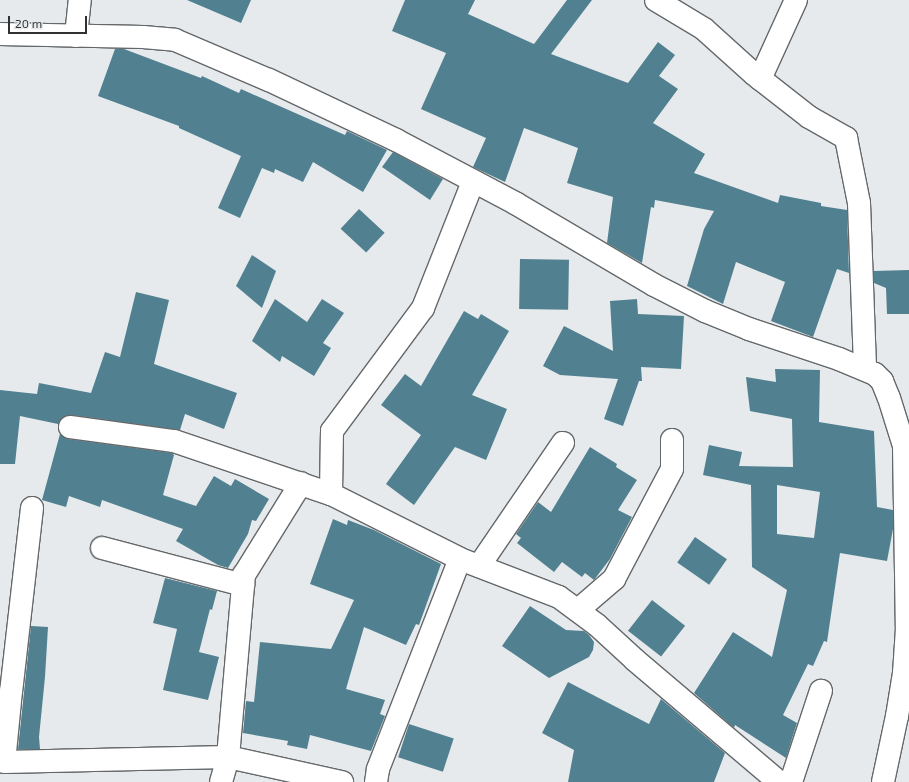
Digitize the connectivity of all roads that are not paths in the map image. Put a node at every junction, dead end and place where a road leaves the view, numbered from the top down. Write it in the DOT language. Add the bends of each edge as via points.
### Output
graph roads {
  1 [pos="80,0"];
  2 [pos="656,0"];
  3 [pos="796,0"];
  4 [pos="0,34"];
  5 [pos="76,36"];
  6 [pos="760,79"];
  7 [pos="473,182"];
  8 [pos="865,368"];
  9 [pos="70,427"];
  10 [pos="672,440"];
  11 [pos="563,443"];
  12 [pos="906,446"];
  13 [pos="301,483"];
  14 [pos="331,494"];
  15 [pos="32,508"];
  16 [pos="102,548"];
  17 [pos="469,563"];
  18 [pos="243,585"];
  19 [pos="578,610"];
  20 [pos="821,692"];
  21 [pos="228,757"];
  22 [pos="768,779"];
  23 [pos="222,782"];
  24 [pos="342,782"];
  25 [pos="376,782"];
  26 [pos="791,782"];
  27 [pos="883,782"];
  1 -- 5 [label="street"];
  2 -- 6 [label="street" via="704,29"];
  3 -- 6 [label="street"];
  4 -- 5 [label="street"];
  5 -- 7 [label="street" via="175,40 346,115"];
  6 -- 8 [label="street" via="808,117 846,138 859,203"];
  7 -- 8 [label="street" via="654,285 705,311 749,329"];
  7 -- 14 [label="street" via="423,308 332,431"];
  8 -- 12 [label="street" via="875,374 886,388"];
  9 -- 13 [label="street" via="174,441"];
  10 -- 19 [label="street" via="672,469 614,579"];
  11 -- 17 [label="street"];
  12 -- 27 [label="street" via="907,628 904,673"];
  13 -- 14 [label="street"];
  13 -- 18 [label="street" via="244,575"];
  14 -- 17 [label="street"];
  15 -- 21 [label="street" via="4,762"];
  16 -- 18 [label="street"];
  17 -- 19 [label="street" via="560,597"];
  17 -- 25 [label="street" via="378,769"];
  18 -- 21 [label="street"];
  19 -- 22 [label="street" via="598,625"];
  20 -- 26 [label="street"];
  21 -- 23 [label="street"];
  21 -- 24 [label="street"];
}
